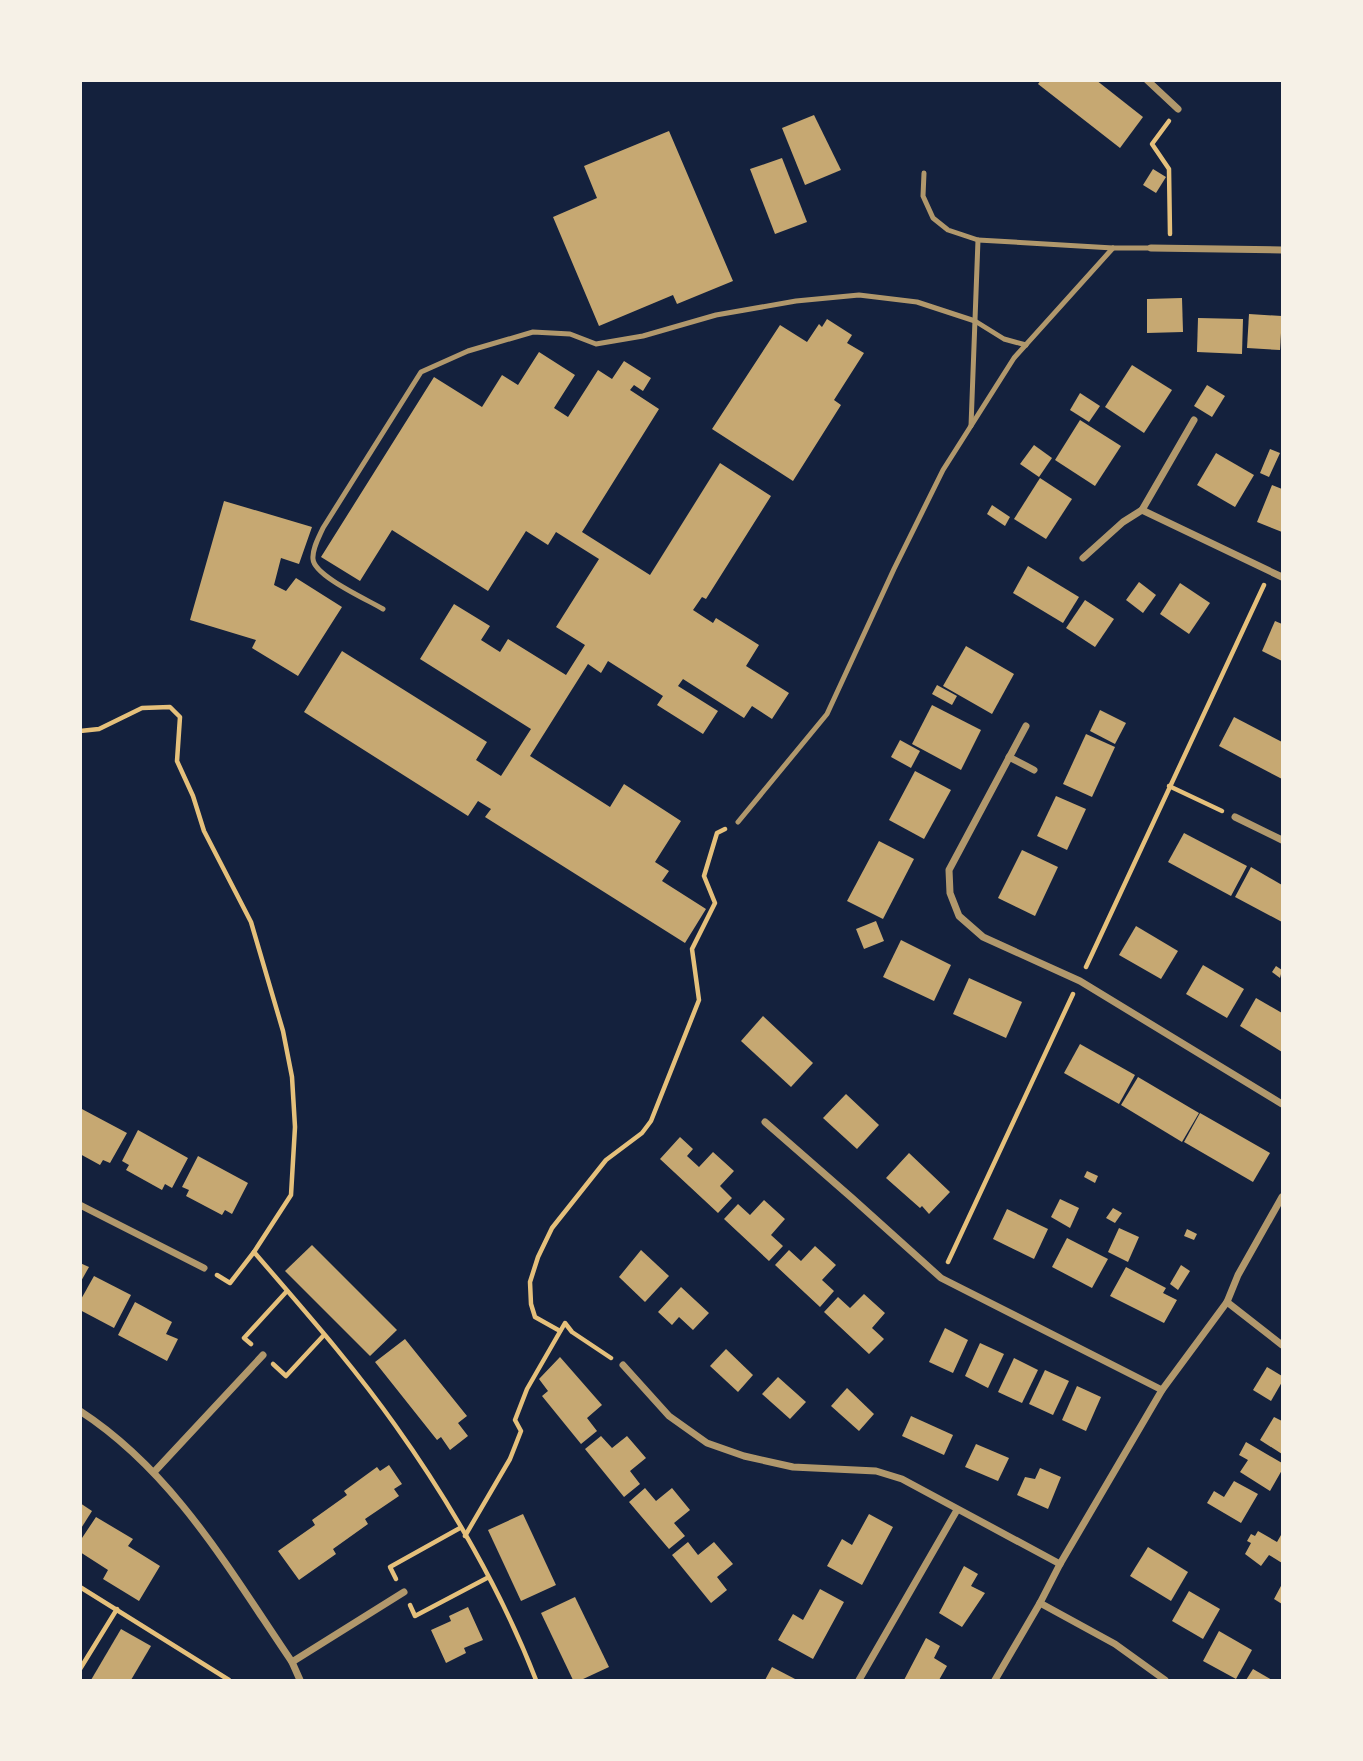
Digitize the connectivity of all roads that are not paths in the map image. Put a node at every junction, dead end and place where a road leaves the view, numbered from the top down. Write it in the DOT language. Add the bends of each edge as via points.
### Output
graph roads {
  1 [pos="1147,80"];
  2 [pos="1178,109"];
  3 [pos="925,173"];
  4 [pos="978,240"];
  5 [pos="1113,248"];
  6 [pos="1151,248"];
  7 [pos="1283,250"];
  8 [pos="975,321"];
  9 [pos="1026,345"];
  10 [pos="1194,420"];
  11 [pos="971,426"];
  12 [pos="1142,510"];
  13 [pos="1083,558"];
  14 [pos="1283,577"];
  15 [pos="383,609"];
  16 [pos="1026,726"];
  17 [pos="1009,757"];
  18 [pos="1034,770"];
  19 [pos="1236,817"];
  20 [pos="738,822"];
  21 [pos="1283,840"];
  22 [pos="1283,1104"];
  23 [pos="765,1122"];
  24 [pos="1283,1197"];
  25 [pos="80,1205"];
  26 [pos="204,1268"];
  27 [pos="1227,1302"];
  28 [pos="1283,1345"];
  29 [pos="263,1355"];
  30 [pos="623,1366"];
  31 [pos="1162,1390"];
  32 [pos="80,1411"];
  33 [pos="155,1471"];
  34 [pos="957,1510"];
  35 [pos="1060,1564"];
  36 [pos="404,1592"];
  37 [pos="1040,1603"];
  38 [pos="292,1662"];
  39 [pos="300,1681"];
  40 [pos="859,1681"];
  41 [pos="995,1681"];
  42 [pos="1165,1681"];
  1 -- 2 [label="street"];
  3 -- 4 [label="lane" via="923,195 933,218 948,230"];
  4 -- 5 [label="lane"];
  4 -- 8 [label="lane"];
  5 -- 6 [label="lane"];
  5 -- 9 [label="lane"];
  6 -- 7 [label="street"];
  8 -- 9 [label="lane" via="1004,339"];
  8 -- 11 [label="lane"];
  8 -- 15 [label="lane" via="916,302 859,295 716,315 643,337 596,344 570,334 533,331 445,360 421,372 313,550 321,573"];
  9 -- 11 [label="lane"];
  10 -- 12 [label="street"];
  11 -- 20 [label="lane" via="943,470 827,714"];
  12 -- 13 [label="street"];
  12 -- 14 [label="street"];
  16 -- 17 [label="street"];
  17 -- 18 [label="street"];
  17 -- 22 [label="street" via="950,870 950,893 960,916 983,937 1080,981"];
  19 -- 21 [label="street"];
  23 -- 31 [label="street" via="941,1278"];
  24 -- 27 [label="street"];
  25 -- 26 [label="street"];
  27 -- 28 [label="street"];
  27 -- 31 [label="street"];
  29 -- 33 [label="street"];
  30 -- 34 [label="street" via="669,1416 707,1443 793,1467 876,1471 902,1479"];
  31 -- 35 [label="street"];
  32 -- 33 [label="street"];
  33 -- 38 [label="street" via="200,1527"];
  34 -- 35 [label="street"];
  34 -- 40 [label="street"];
  35 -- 37 [label="street"];
  36 -- 38 [label="street"];
  37 -- 41 [label="street"];
  37 -- 42 [label="street" via="1115,1644"];
  38 -- 39 [label="street"];
}
